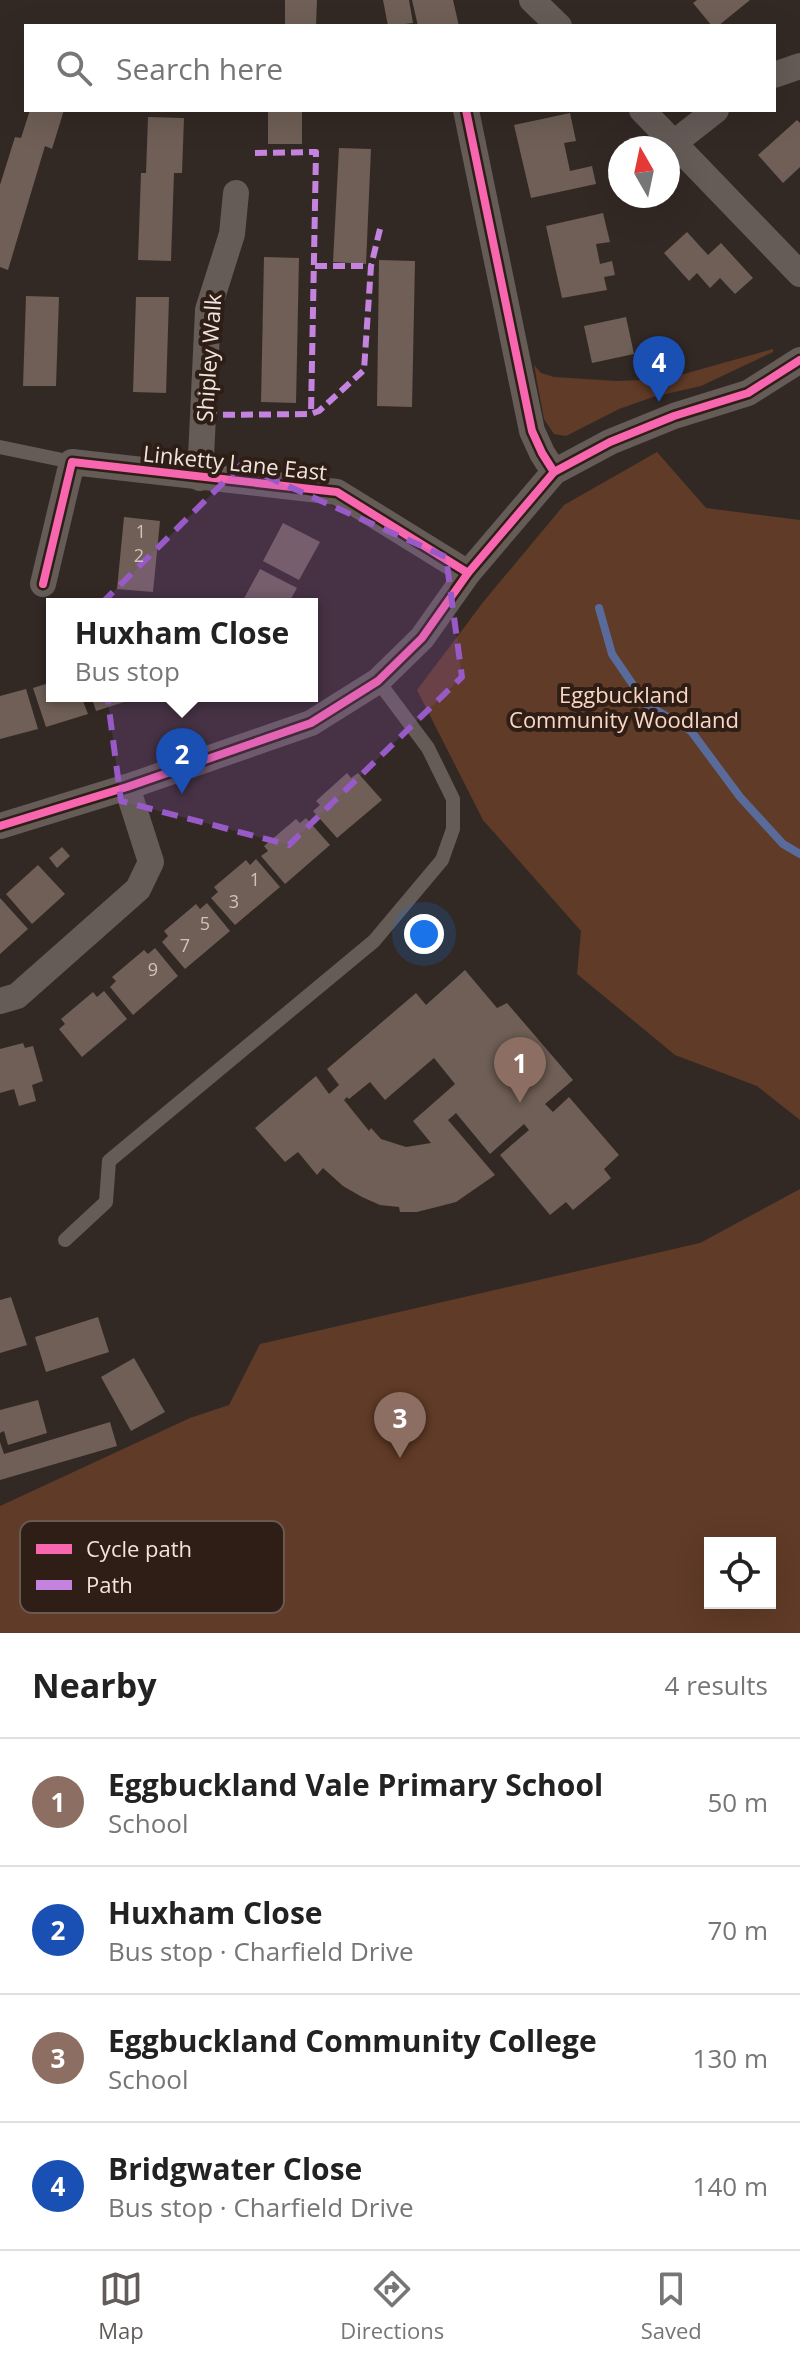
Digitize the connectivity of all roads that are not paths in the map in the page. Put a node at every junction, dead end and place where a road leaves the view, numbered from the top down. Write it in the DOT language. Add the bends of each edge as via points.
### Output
graph roads {
  1 [pos="532,0"];
  2 [pos="557,24"];
  3 [pos="800,66"];
  4 [pos="776,74"];
  5 [pos="466,112"];
  6 [pos="644,112"];
  7 [pos="713,112"];
  8 [pos="667,136"];
  9 [pos="680,138"];
  10 [pos="680,149"];
  11 [pos="236,193"];
  12 [pos="800,274"];
  13 [pos="800,360"];
  14 [pos="0,447"];
  15 [pos="72,462"];
  16 [pos="554,472"];
  17 [pos="200,478"];
  18 [pos="468,573"];
  19 [pos="43,584"];
  20 [pos="378,681"];
  21 [pos="127,787"];
  22 [pos="0,826"];
  23 [pos="0,1001"];
  24 [pos="65,1240"];
  1 -- 2 [label="street"];
  3 -- 4 [label="street"];
  5 -- 16 [label="street" via="532,431"];
  6 -- 8 [label="street"];
  7 -- 9 [label="street"];
  10 -- 12 [label="street"];
  11 -- 17 [label="street, Shipley Walk" via="232,234 208,310"];
  13 -- 16 [label="street" via="748,393 610,442"];
  14 -- 15 [label="lane, Linketty Lane East"];
  15 -- 17 [label="street, Linketty Lane East"];
  15 -- 19 [label="street"];
  16 -- 18 [label="street"];
  17 -- 18 [label="street, Linketty Lane East" via="337,492"];
  18 -- 20 [label="street" via="422,638"];
  20 -- 21 [label="street" via="311,723"];
  20 -- 24 [label="lane" via="428,748 453,799 453,829 442,860 374,941 109,1161 106,1202"];
  21 -- 22 [label="street"];
  21 -- 23 [label="street" via="151,862 138,889 17,996"];
}
